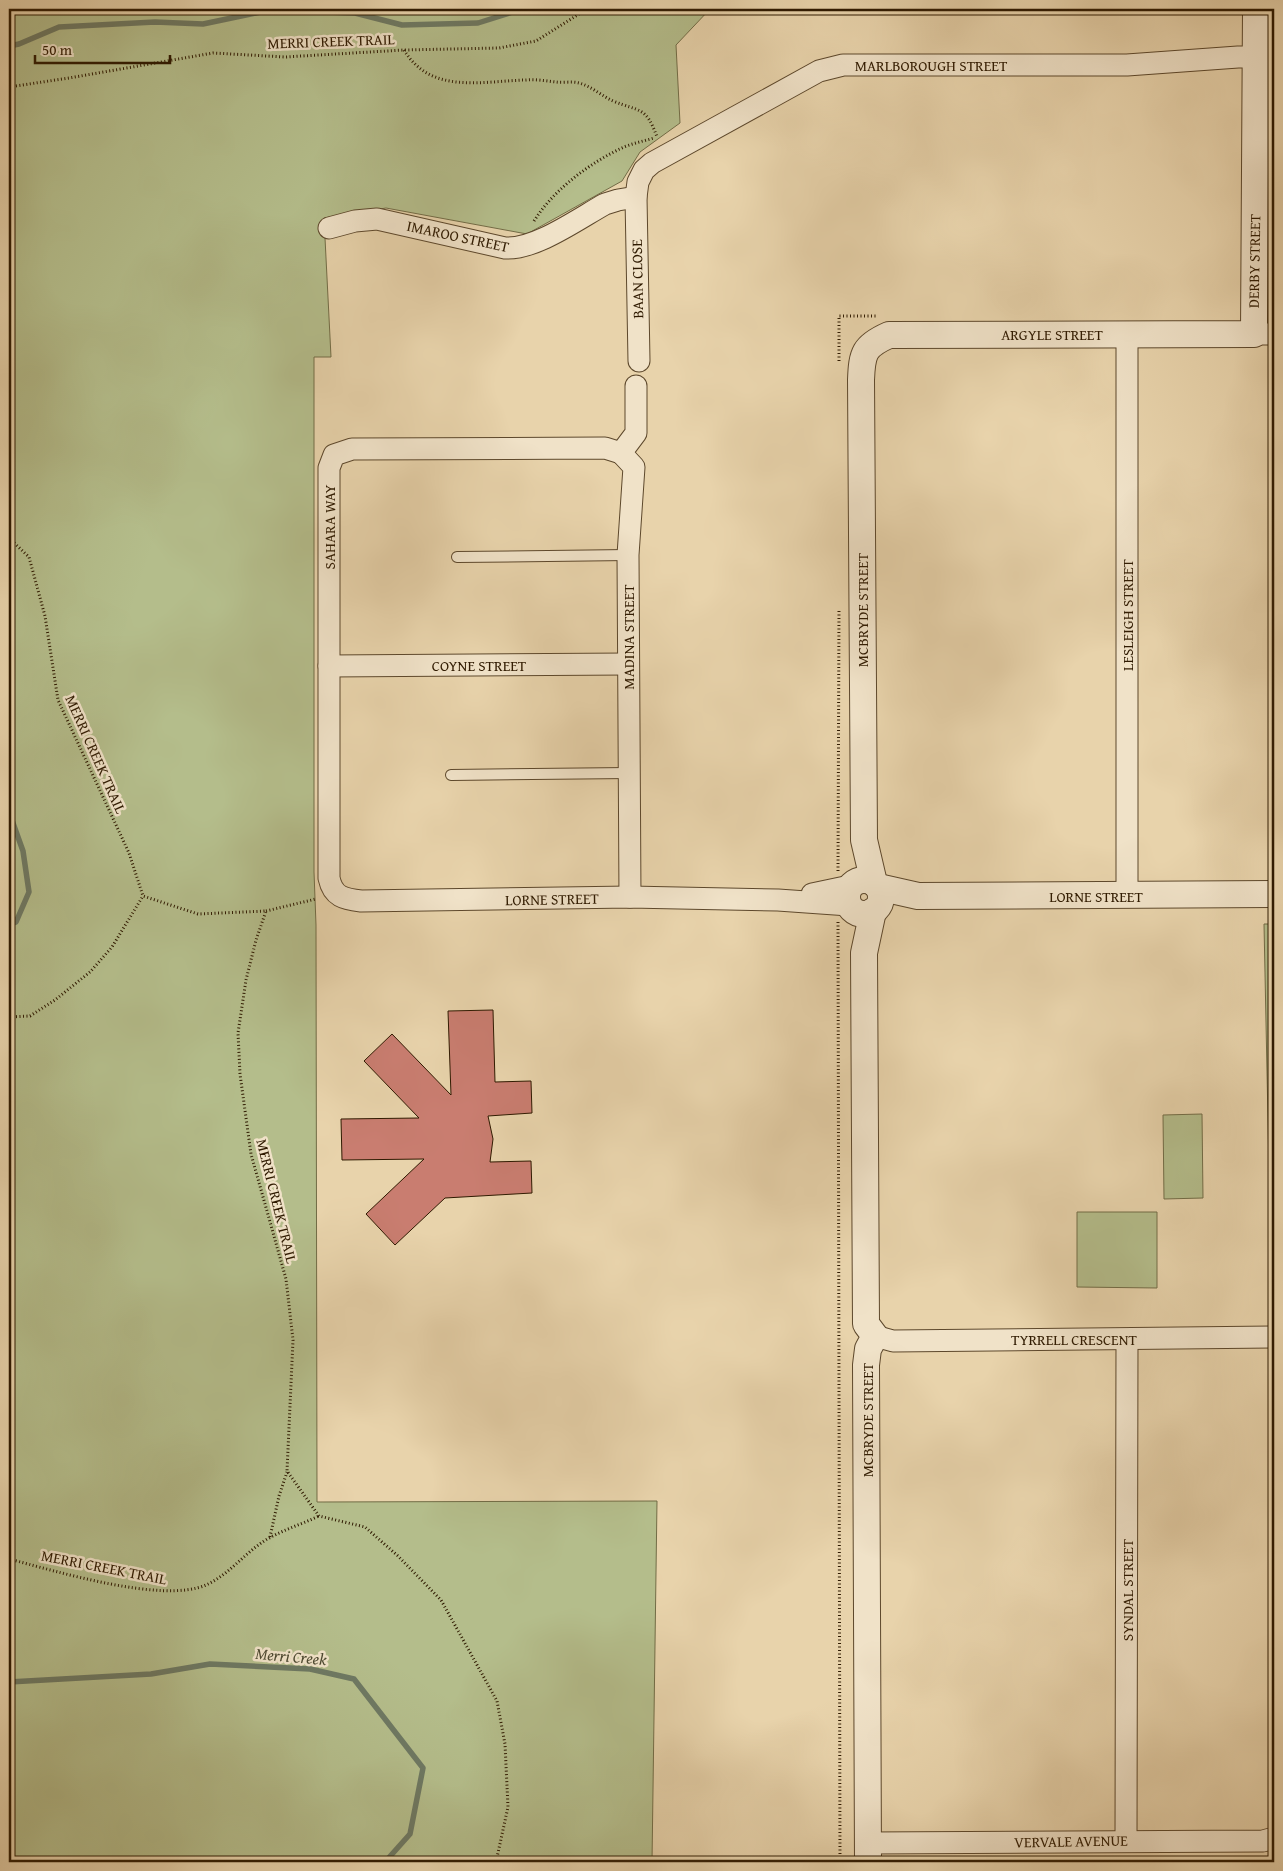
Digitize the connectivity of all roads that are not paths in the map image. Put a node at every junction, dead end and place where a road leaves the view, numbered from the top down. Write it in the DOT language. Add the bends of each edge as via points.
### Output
graph roads {
  1 [pos="1256,9"];
  2 [pos="1265,57"];
  3 [pos="636,197"];
  4 [pos="329,228"];
  5 [pos="1127,334"];
  6 [pos="1264,334"];
  7 [pos="639,361"];
  8 [pos="861,380"];
  9 [pos="636,386"];
  10 [pos="621,453"];
  11 [pos="628,555"];
  12 [pos="457,556"];
  13 [pos="628,664"];
  14 [pos="329,666"];
  15 [pos="628,773"];
  16 [pos="451,775"];
  17 [pos="331,888"];
  18 [pos="1274,894"];
  19 [pos="864,896"];
  20 [pos="1127,896"];
  21 [pos="630,897"];
  22 [pos="875,1336"];
  23 [pos="1274,1337"];
  24 [pos="1127,1340"];
  25 [pos="1274,1838"];
  26 [pos="1126,1840"];
  27 [pos="868,1853"];
  1 -- 2 [label="street, DERBY STREET"];
  2 -- 3 [label="street, MARLBOROUGH STREET" via="1127,66 830,67 652,163 638,182"];
  2 -- 6 [label="street, DERBY STREET"];
  3 -- 4 [label="street, IMAROO STREET" via="605,204 530,245 513,249 377,219"];
  3 -- 7 [label="street, BAAN CLOSE"];
  5 -- 6 [label="street, ARGYLE STREET"];
  5 -- 8 [label="street, ARGYLE STREET" via="889,335 867,349"];
  5 -- 20 [label="street, LESLEIGH STREET"];
  8 -- 19 [label="street, MCBRYDE STREET"];
  9 -- 10 [label="street" via="636,433"];
  10 -- 11 [label="street, MADINA STREET" via="634,467"];
  10 -- 14 [label="street, SAHARA WAY" via="605,448 352,449 334,455 329,468"];
  11 -- 12 [label="lane"];
  11 -- 13 [label="street, MADINA STREET"];
  13 -- 14 [label="street, COYNE STREET"];
  13 -- 15 [label="street, MADINA STREET"];
  14 -- 17 [label="street, SAHARA WAY"];
  15 -- 16 [label="lane"];
  15 -- 21 [label="street, MADINA STREET"];
  17 -- 21 [label="street, LORNE STREET" via="347,900 361,901"];
  18 -- 20 [label="street, LORNE STREET"];
  19 -- 20 [label="street, LORNE STREET"];
  19 -- 21 [label="street, LORNE STREET" via="778,900"];
  19 -- 22 [label="street, MCBRYDE STREET" via="866,1324"];
  22 -- 24 [label="street, TYRRELL CRESCENT" via="893,1341"];
  22 -- 27 [label="street, MCBRYDE STREET" via="868,1349 866,1365"];
  23 -- 24 [label="street, TYRRELL CRESCENT"];
  24 -- 26 [label="street, SYNDAL STREET"];
  25 -- 26 [label="street, VERVALE AVENUE"];
  26 -- 27 [label="street, VERVALE AVENUE"];
}
